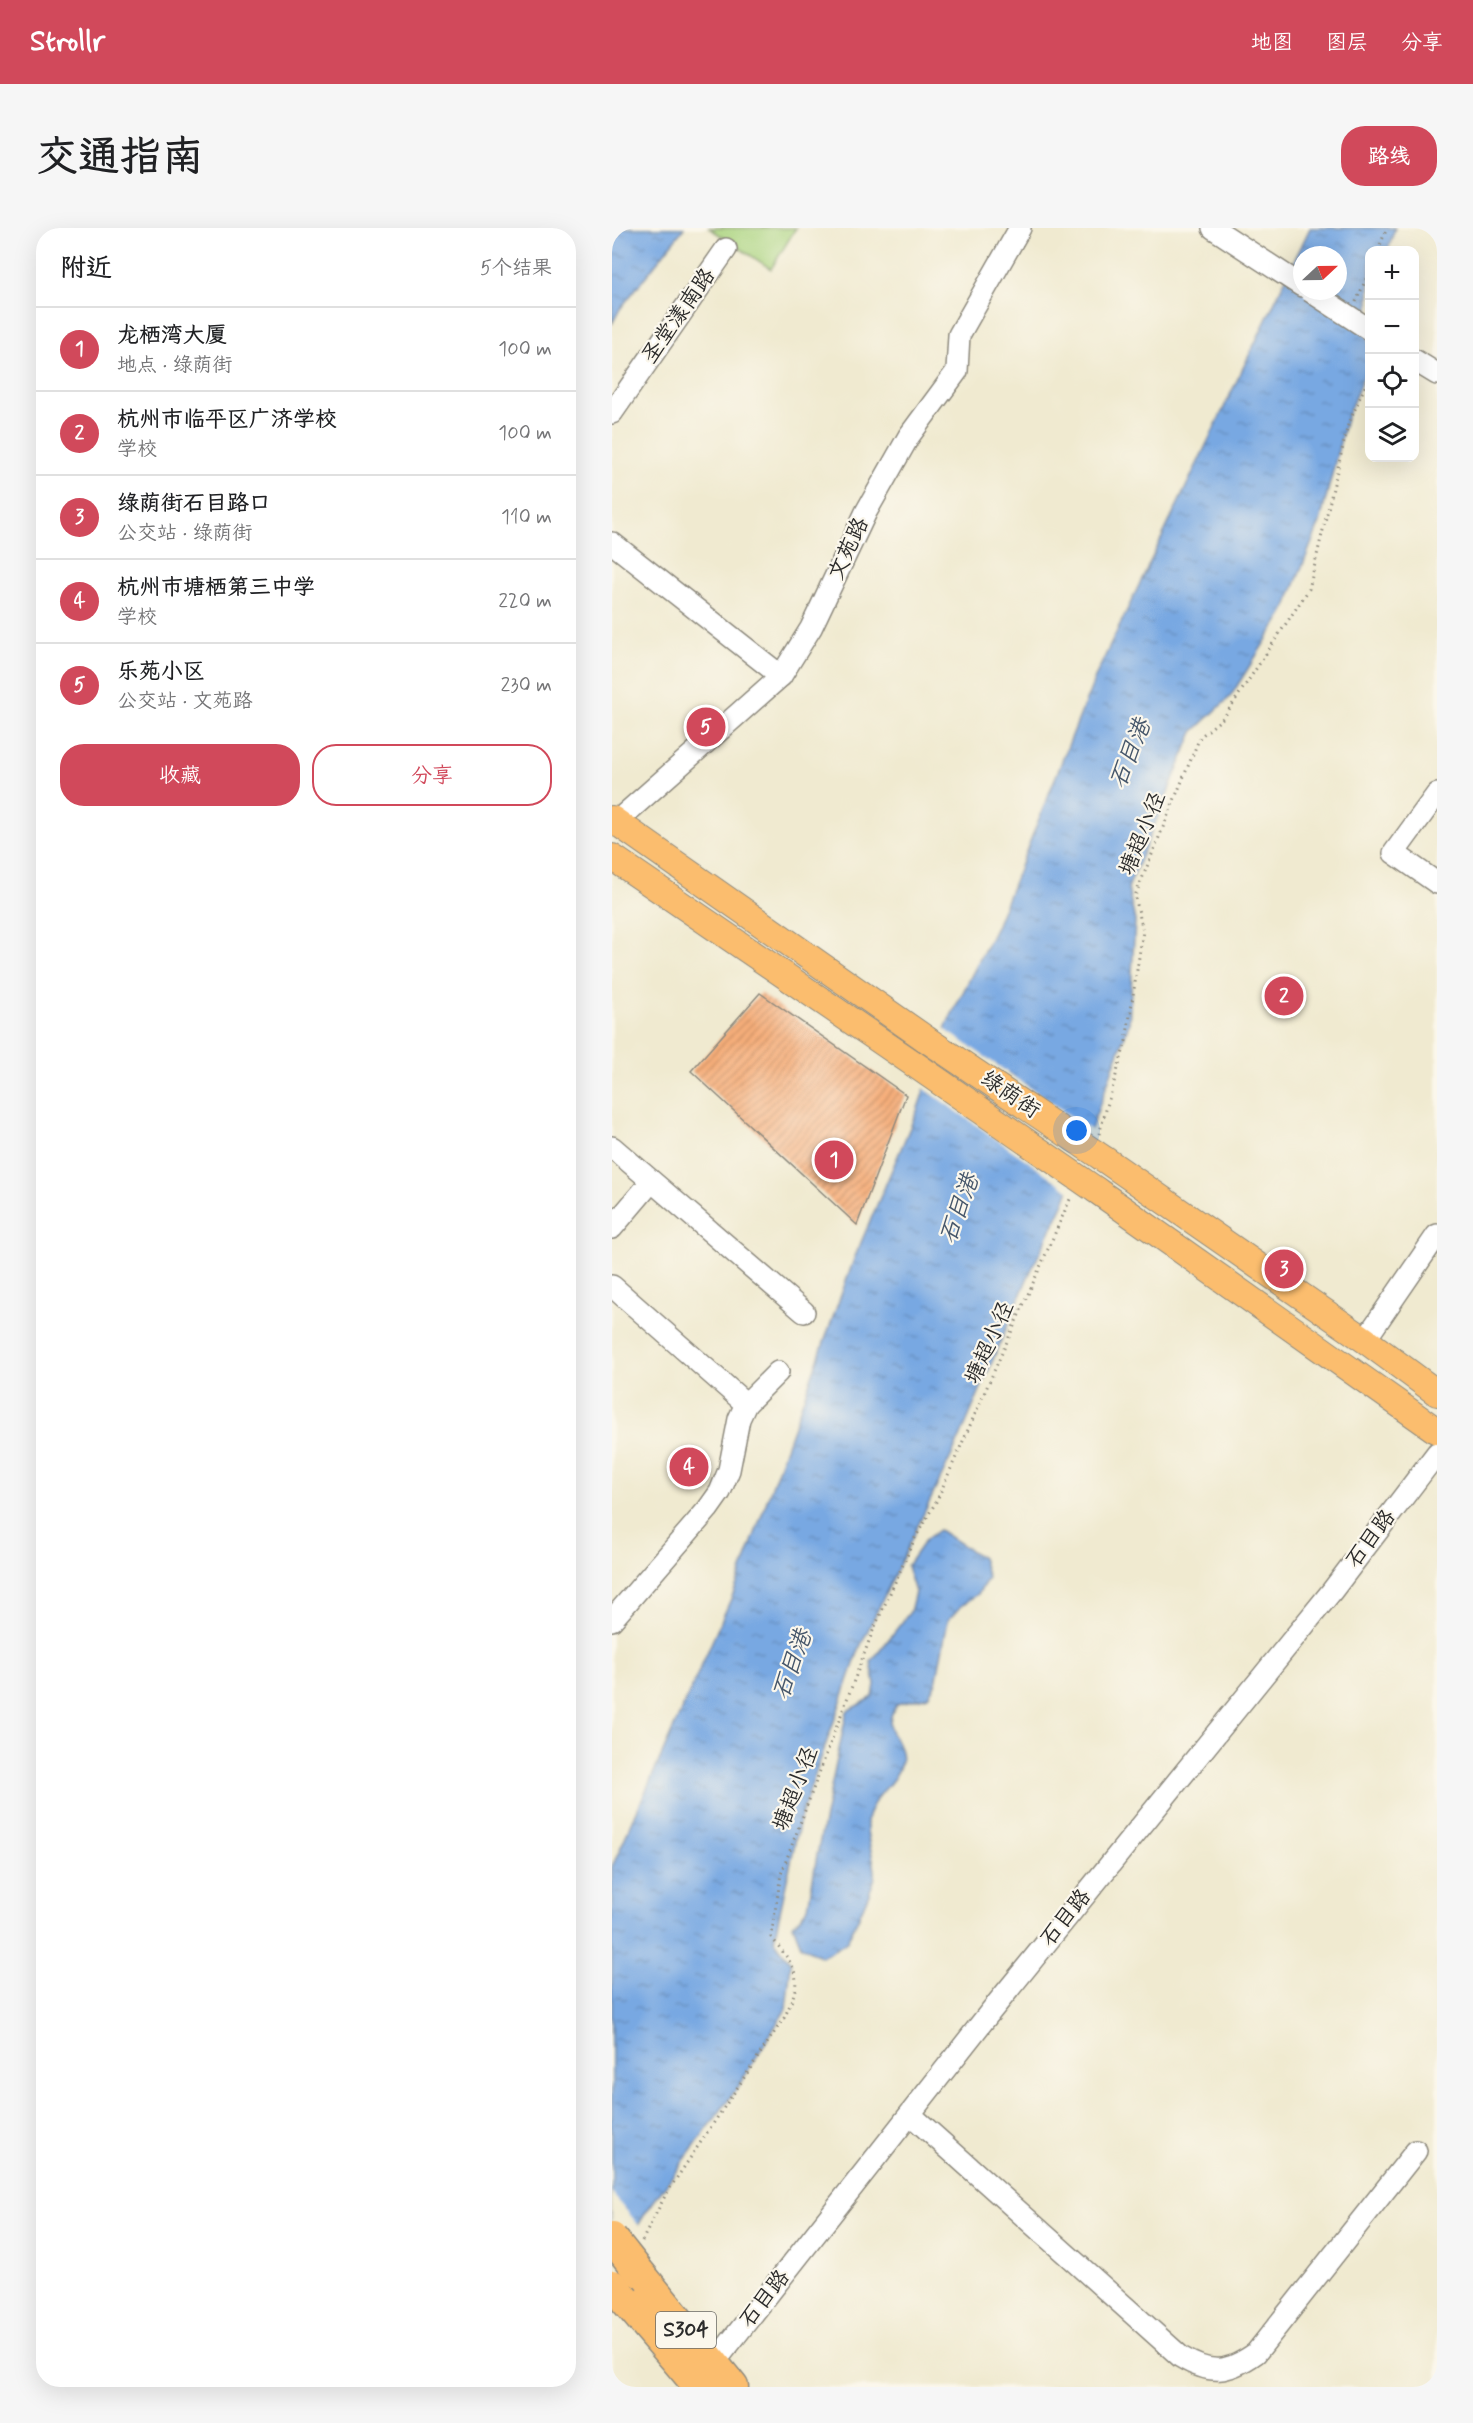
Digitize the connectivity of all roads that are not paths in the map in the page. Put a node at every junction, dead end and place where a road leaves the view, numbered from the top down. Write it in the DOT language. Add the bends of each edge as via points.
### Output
graph roads {
  1 [pos="1020,228"];
  2 [pos="1213,228"];
  3 [pos="726,249"];
  4 [pos="1293,280"];
  5 [pos="1324,300"];
  6 [pos="1365,327"];
  7 [pos="1419,363"];
  8 [pos="1437,375"];
  9 [pos="612,413"];
  10 [pos="612,543"];
  11 [pos="781,676"];
  12 [pos="1437,795"];
  13 [pos="613,822"];
  14 [pos="612,857"];
  15 [pos="1437,883"];
  16 [pos="612,1147"];
  17 [pos="651,1182"];
  18 [pos="612,1228"];
  19 [pos="1437,1234"];
  20 [pos="612,1286"];
  21 [pos="804,1312"];
  22 [pos="1365,1340"];
  23 [pos="778,1372"];
  24 [pos="1437,1393"];
  25 [pos="746,1404"];
  26 [pos="1437,1431"];
  27 [pos="1437,1453"];
  28 [pos="612,1620"];
  29 [pos="911,2115"];
  30 [pos="1416,2151"];
  31 [pos="612,2238"];
  32 [pos="618,2292"];
  33 [pos="703,2378"];
  34 [pos="734,2387"];
  1 -- 11 [label="street, 文苑路" via="959,335 957,371 898,455 811,628"];
  2 -- 4 [label="street"];
  3 -- 9 [label="street, 圣堂漾南路"];
  5 -- 6 [label="street, bridge"];
  7 -- 8 [label="street"];
  10 -- 11 [label="street"];
  11 -- 13 [label="street, 文苑路"];
  12 -- 15 [label="street" via="1394,853"];
  13 -- 22 [label="main road, 绿荫街, bridge" via="926,1039 1100,1149"];
  14 -- 26 [label="main road, 绿荫街, bridge" via="914,1064 1085,1190"];
  16 -- 17 [label="street"];
  17 -- 18 [label="street"];
  17 -- 21 [label="street"];
  19 -- 22 [label="street"];
  20 -- 25 [label="street"];
  22 -- 24 [label="main road, 绿荫街"];
  23 -- 25 [label="street"];
  25 -- 28 [label="street" via="720,1492"];
  27 -- 29 [label="street, 石目路" via="1332,1591"];
  29 -- 30 [label="street" via="1181,2357 1198,2368 1225,2370 1256,2352"];
  29 -- 33 [label="street, 石目路"];
  31 -- 33 [label="highway, S304, bridge" via="640,2258"];
  32 -- 33 [label="highway, S304"];
  33 -- 34 [label="highway, S304"];
}
